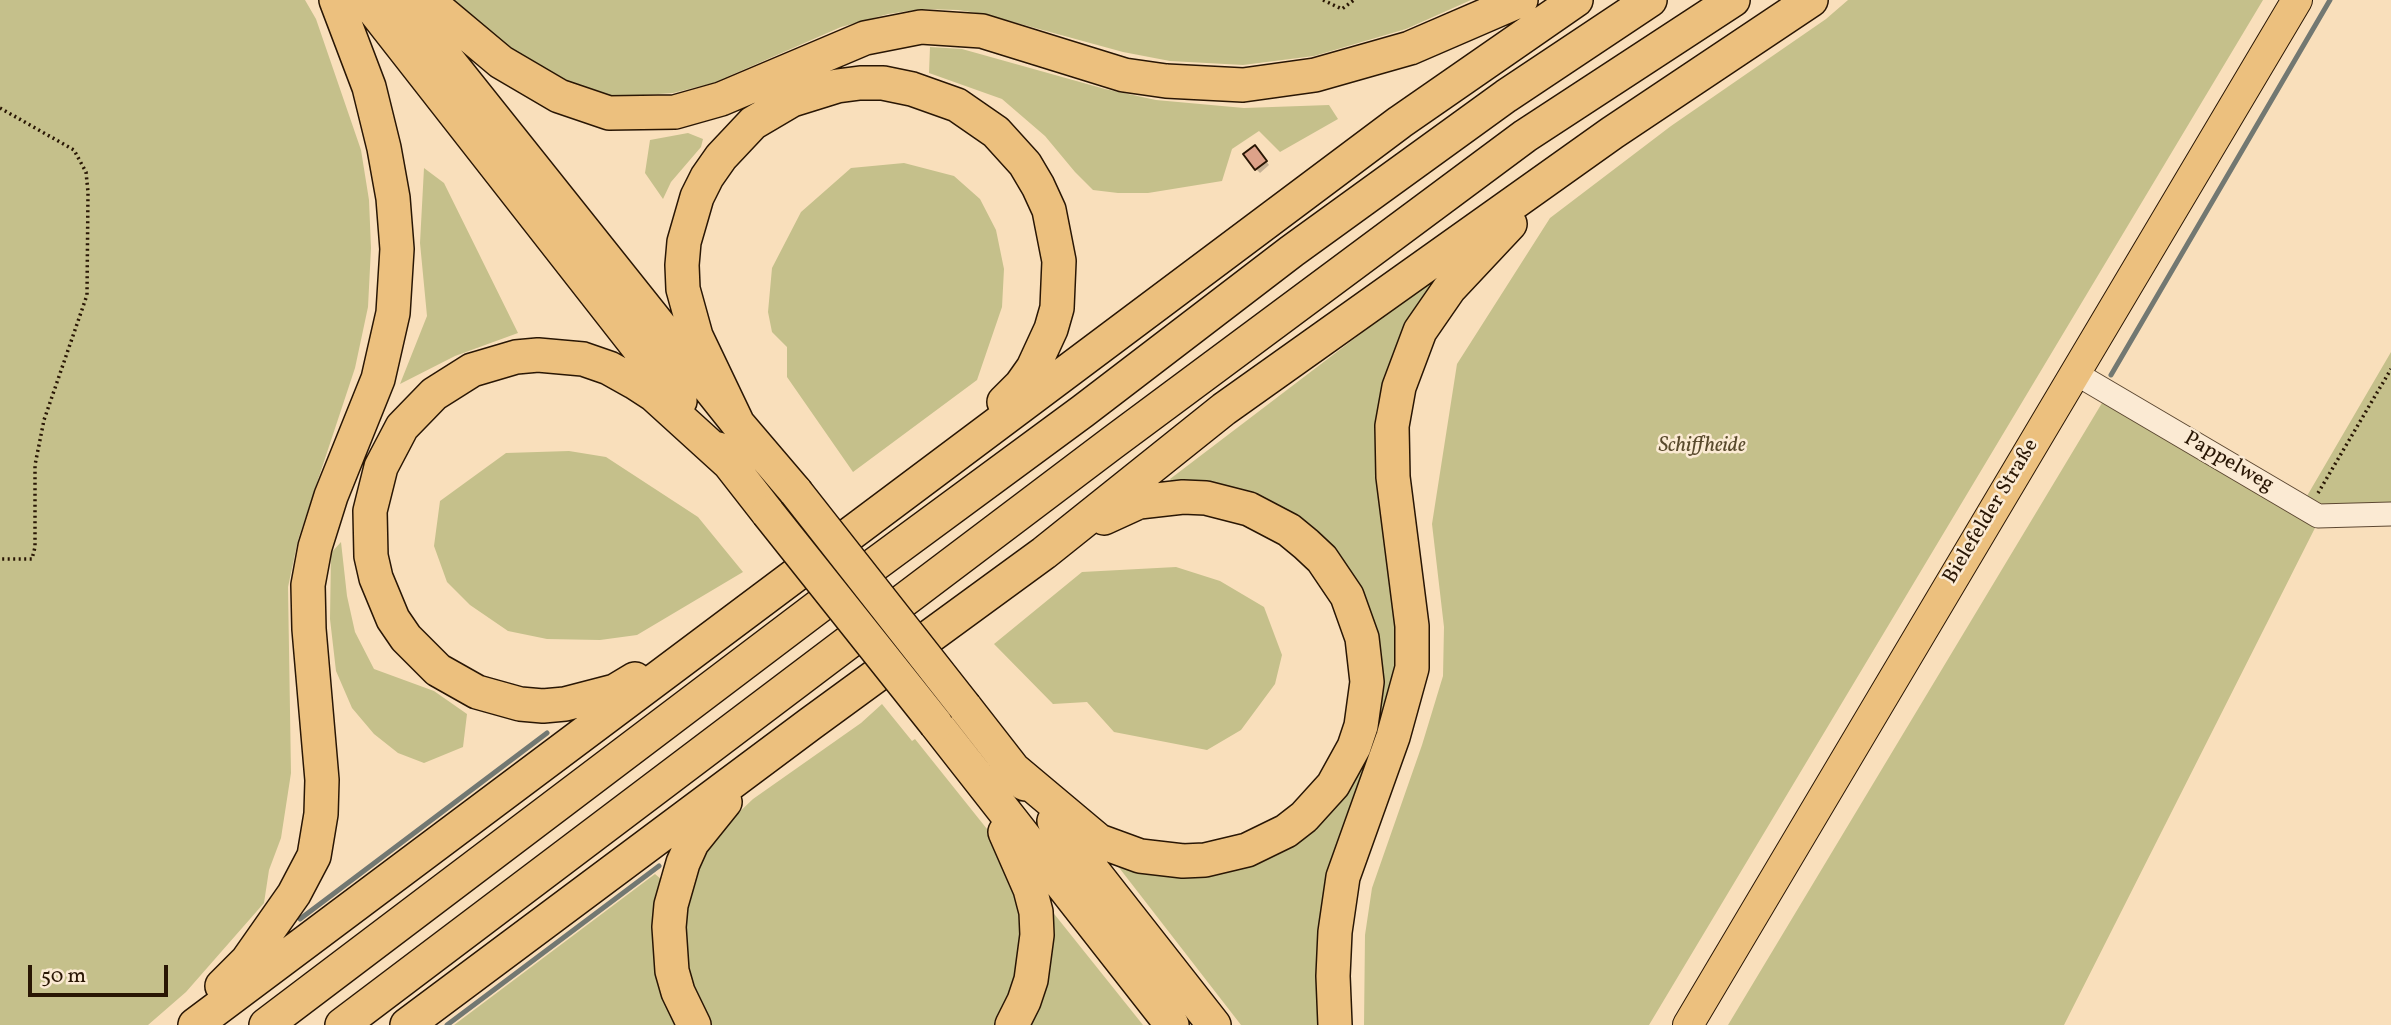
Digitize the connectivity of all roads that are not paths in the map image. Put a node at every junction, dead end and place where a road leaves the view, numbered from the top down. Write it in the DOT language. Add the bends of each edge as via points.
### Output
graph roads {
  1 [pos="336,0"];
  2 [pos="366,0"];
  3 [pos="400,0"];
  4 [pos="427,0"];
  5 [pos="1521,0"];
  6 [pos="1576,0"];
  7 [pos="1650,0"];
  8 [pos="1733,0"];
  9 [pos="1811,0"];
  10 [pos="2297,0"];
  11 [pos="1612,133"];
  12 [pos="2075,373"];
  13 [pos="738,424"];
  14 [pos="731,465"];
  15 [pos="936,468"];
  16 [pos="2391,514"];
  17 [pos="1044,554"];
  18 [pos="705,643"];
  19 [pos="810,724"];
  20 [pos="1012,768"];
  21 [pos="981,783"];
  22 [pos="181,1025"];
  23 [pos="195,1025"];
  24 [pos="266,1025"];
  25 [pos="342,1025"];
  26 [pos="407,1025"];
  27 [pos="694,1025"];
  28 [pos="1012,1025"];
  29 [pos="1172,1025"];
  30 [pos="1214,1025"];
  31 [pos="1335,1025"];
  32 [pos="1688,1025"];
  1 -- 22 [label="highway" via="369,87 384,148 394,198 397,249 393,313 378,379 331,496 308,585 321,814 314,856 294,894 247,961"];
  2 -- 14 [label="highway"];
  3 -- 13 [label="highway"];
  4 -- 5 [label="highway" via="501,62 559,96 609,113 675,112 721,99 865,38 921,27 982,31 1124,75 1244,85 1315,75 1410,48"];
  6 -- 15 [label="highway" via="1400,122"];
  7 -- 24 [label="highway" via="1506,96 1292,251"];
  8 -- 25 [label="highway" via="1514,145"];
  9 -- 11 [label="highway"];
  10 -- 12 [label="main road, Bielefelder Straße"];
  11 -- 17 [label="highway" via="1224,409"];
  11 -- 31 [label="highway" via="1522,210 1449,289 1420,331 1399,387 1392,426 1392,477 1412,626 1412,668 1393,737 1343,877 1335,932"];
  12 -- 16 [label="street, Pappelweg" via="2318,516"];
  12 -- 32 [label="main road, Bielefelder Straße"];
  13 -- 15 [label="highway" via="696,337 683,289 684,242 707,177 753,123 792,100 860,83 912,89 957,104 1011,147 1049,210 1059,261 1057,308 1032,368 1021,385"];
  13 -- 20 [label="highway, bridge"];
  14 -- 18 [label="highway" via="654,395 609,368 561,355 516,357 472,370 417,410 386,457 370,511 373,567 394,619 438,670 477,692 520,704 565,705 615,691"];
  14 -- 21 [label="highway, bridge"];
  15 -- 18 [label="highway"];
  17 -- 19 [label="highway"];
  17 -- 20 [label="highway" via="1106,517 1161,498 1206,498 1269,518 1306,544 1347,596 1366,660 1365,705 1345,766 1319,802 1286,831 1247,850 1205,860 1140,856 1099,841"];
  18 -- 23 [label="highway"];
  19 -- 26 [label="highway"];
  19 -- 27 [label="highway" via="720,807 692,843 683,863 671,905 669,949 678,992"];
  20 -- 30 [label="highway"];
  21 -- 28 [label="highway" via="1025,876 1036,912 1031,980"];
  21 -- 29 [label="highway"];
}
